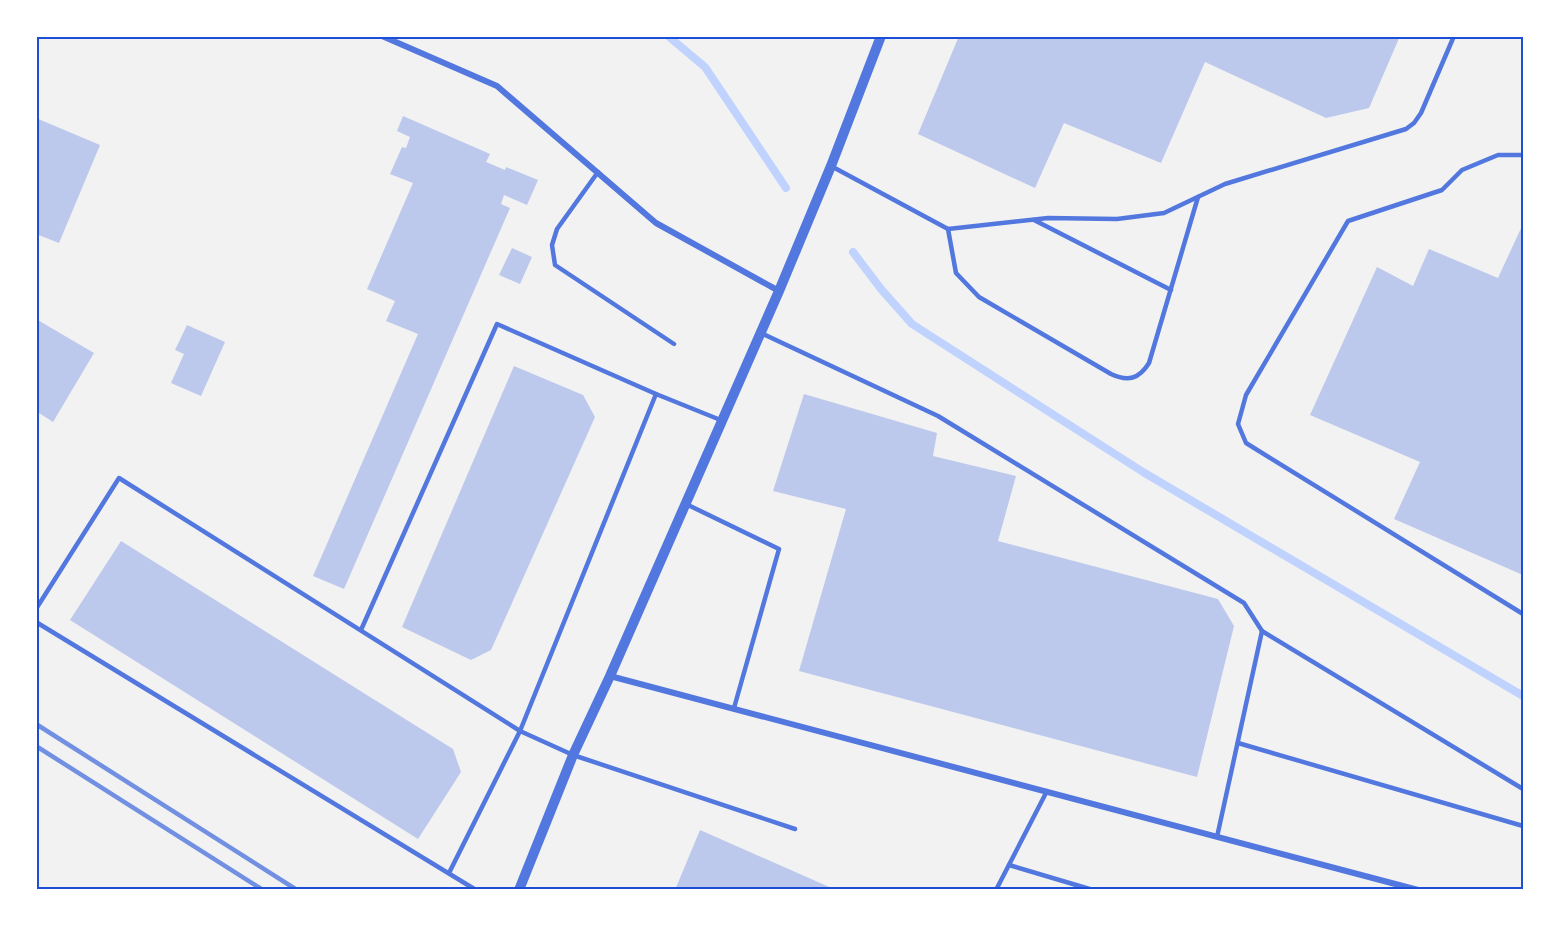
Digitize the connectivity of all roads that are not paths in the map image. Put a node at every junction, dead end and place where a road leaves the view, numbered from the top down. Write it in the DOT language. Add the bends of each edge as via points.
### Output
graph roads {
  1 [pos="382,36"];
  2 [pos="881,36"];
  3 [pos="1454,36"];
  4 [pos="1523,155"];
  5 [pos="831,166"];
  6 [pos="598,172"];
  7 [pos="1198,197"];
  8 [pos="1034,220"];
  9 [pos="948,229"];
  10 [pos="1171,290"];
  11 [pos="779,291"];
  12 [pos="761,333"];
  13 [pos="674,344"];
  14 [pos="656,394"];
  15 [pos="723,422"];
  16 [pos="686,504"];
  17 [pos="36,609"];
  18 [pos="1523,614"];
  19 [pos="36,622"];
  20 [pos="361,630"];
  21 [pos="1262,631"];
  22 [pos="610,676"];
  23 [pos="734,708"];
  24 [pos="520,731"];
  25 [pos="1238,743"];
  26 [pos="573,755"];
  27 [pos="1523,789"];
  28 [pos="1047,791"];
  29 [pos="1523,826"];
  30 [pos="795,829"];
  31 [pos="1217,837"];
  32 [pos="1008,866"];
  33 [pos="448,873"];
  34 [pos="1394,887"];
  35 [pos="476,890"];
  36 [pos="519,890"];
  37 [pos="996,890"];
  38 [pos="1093,890"];
  39 [pos="1418,890"];
  1 -- 6 [label="street" via="497,86"];
  2 -- 5 [label="street"];
  3 -- 7 [label="lane" via="1421,112 1406,129 1225,184"];
  4 -- 18 [label="lane" via="1498,155 1462,170 1442,190 1348,221 1246,395 1238,424 1246,443"];
  5 -- 9 [label="lane"];
  5 -- 11 [label="street"];
  6 -- 11 [label="street" via="656,223"];
  6 -- 13 [label="lane" via="557,229 552,245 555,265"];
  7 -- 8 [label="lane" via="1164,213 1143,216"];
  7 -- 10 [label="lane"];
  8 -- 9 [label="lane"];
  8 -- 10 [label="lane"];
  9 -- 10 [label="lane" via="956,273 979,297 1121,379 1134,379 1149,363"];
  11 -- 12 [label="street"];
  12 -- 15 [label="street"];
  12 -- 21 [label="lane" via="938,416 1244,603"];
  14 -- 15 [label="lane"];
  14 -- 20 [label="lane" via="497,324"];
  14 -- 24 [label="lane"];
  15 -- 16 [label="street"];
  16 -- 22 [label="street"];
  16 -- 23 [label="lane" via="779,549"];
  17 -- 20 [label="lane" via="119,478"];
  19 -- 33 [label="lane"];
  20 -- 24 [label="lane"];
  21 -- 25 [label="lane"];
  21 -- 27 [label="lane"];
  22 -- 23 [label="street"];
  22 -- 26 [label="street"];
  23 -- 28 [label="street"];
  24 -- 26 [label="lane"];
  24 -- 33 [label="lane"];
  25 -- 29 [label="lane"];
  25 -- 31 [label="lane"];
  26 -- 30 [label="lane"];
  26 -- 36 [label="street"];
  28 -- 31 [label="street"];
  28 -- 32 [label="lane"];
  31 -- 34 [label="street"];
  32 -- 37 [label="lane"];
  32 -- 38 [label="lane"];
  33 -- 35 [label="lane"];
  34 -- 39 [label="street"];
}
